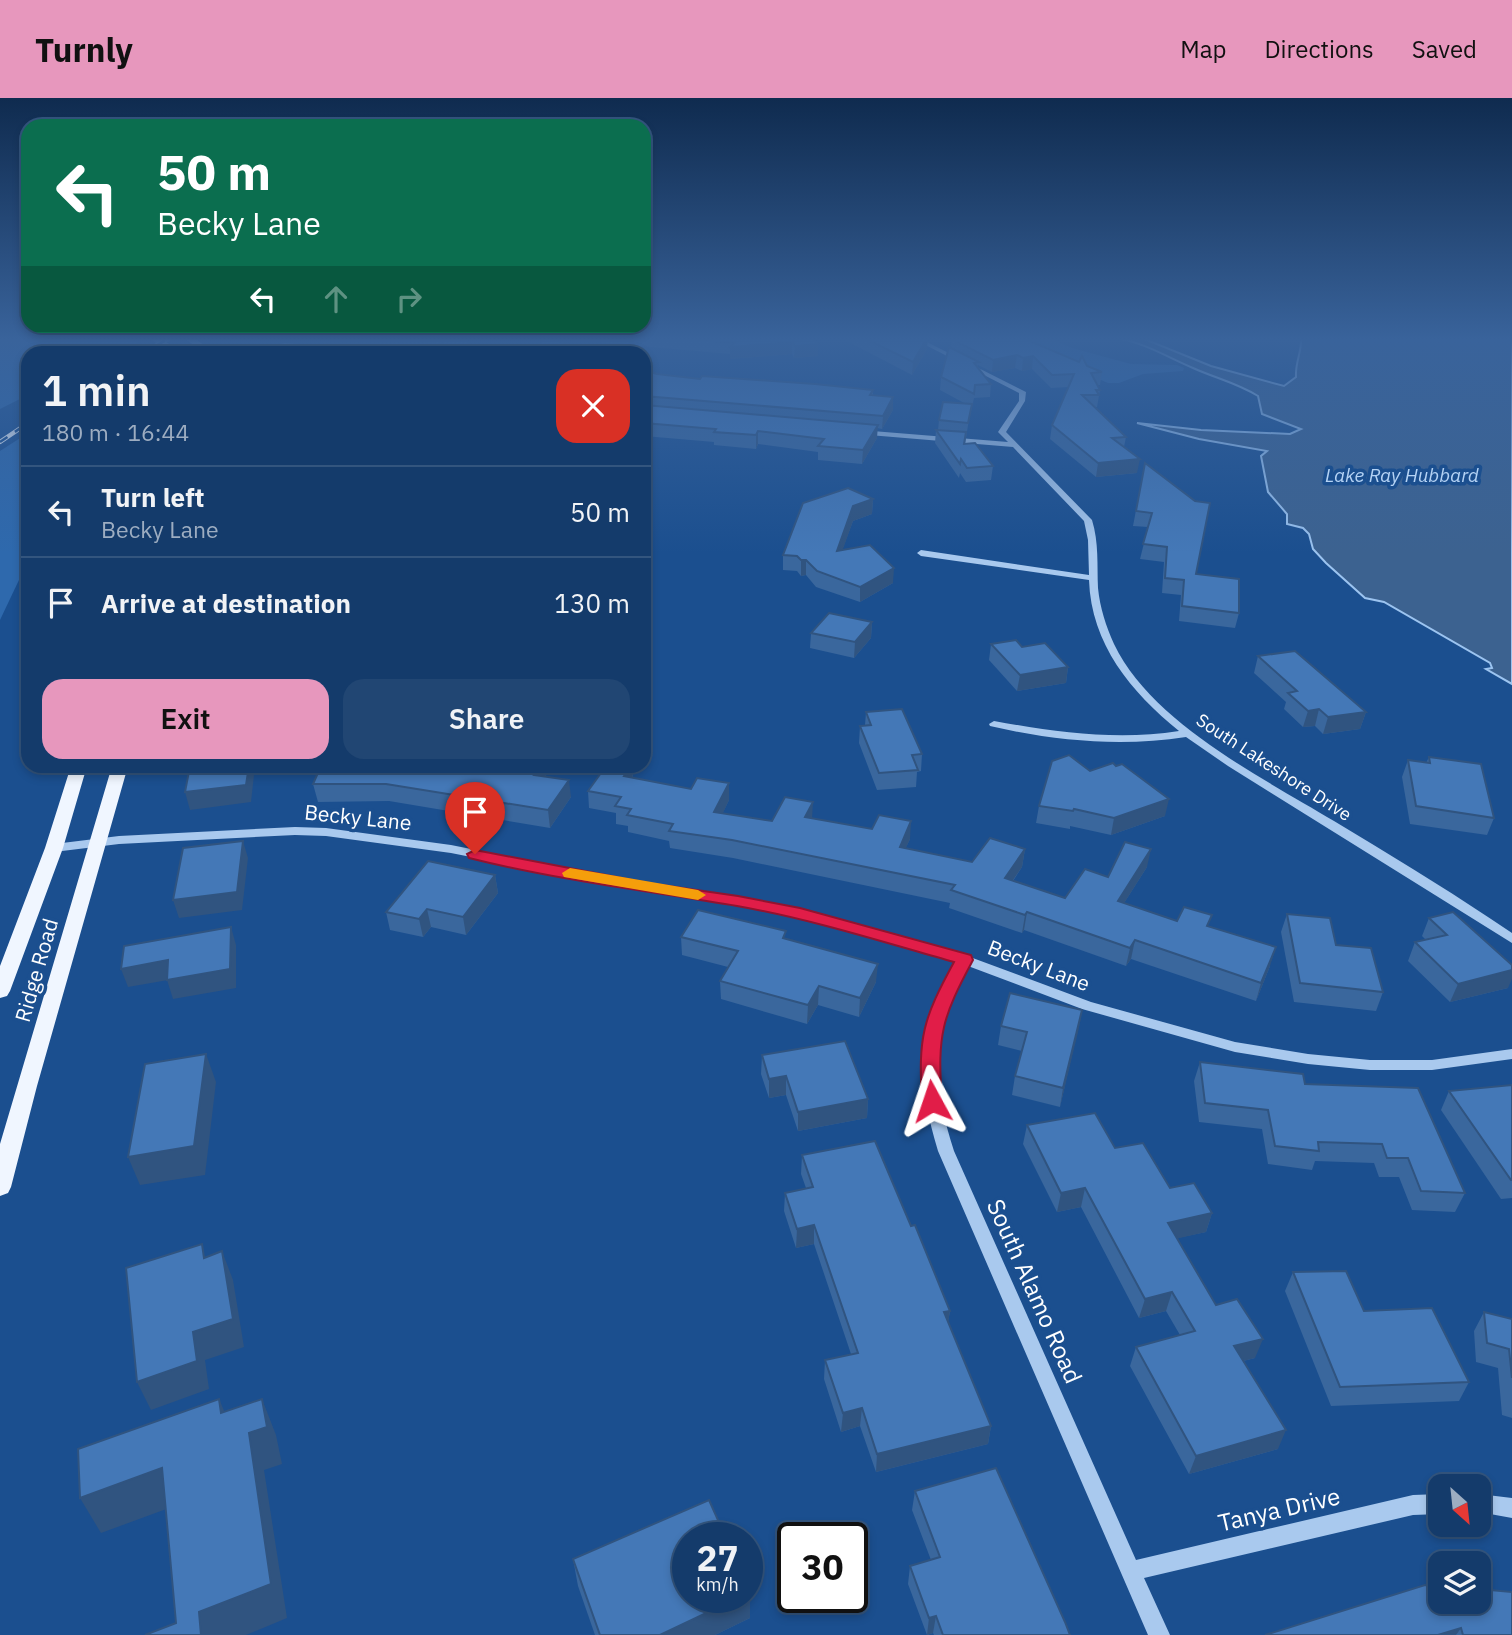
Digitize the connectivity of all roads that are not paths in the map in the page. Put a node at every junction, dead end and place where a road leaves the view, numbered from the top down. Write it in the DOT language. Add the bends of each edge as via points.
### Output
graph roads {
  1 [pos="1016,410"];
  2 [pos="847,431"];
  3 [pos="1012,445"];
  4 [pos="921,553"];
  5 [pos="1094,578"];
  6 [pos="995,724"];
  7 [pos="1189,733"];
  8 [pos="77,773"];
  9 [pos="118,773"];
  10 [pos="98,843"];
  11 [pos="54,848"];
  12 [pos="1512,939"];
  13 [pos="965,960"];
  14 [pos="0,990"];
  15 [pos="1512,1054"];
  16 [pos="0,1187"];
  17 [pos="1428,1504"];
  18 [pos="1491,1505"];
  19 [pos="1512,1508"];
  20 [pos="1131,1571"];
  21 [pos="1159,1635"];
  1 -- 3 [label="street" via="1002,432"];
  2 -- 3 [label="street"];
  3 -- 5 [label="street, South Lakeshore Drive" via="1088,520 1094,537"];
  4 -- 5 [label="street"];
  5 -- 7 [label="street, South Lakeshore Drive" via="1098,611 1123,667 1147,696"];
  6 -- 7 [label="street" via="1117,740 1155,740"];
  7 -- 12 [label="street, South Lakeshore Drive" via="1434,885"];
  8 -- 11 [label="main road, Ridge Road"];
  9 -- 10 [label="main road, Ridge Road"];
  10 -- 11 [label="street, Becky Lane"];
  10 -- 13 [label="street, Becky Lane" via="295,831 451,849 750,904 858,928"];
  10 -- 16 [label="main road, Ridge Road"];
  11 -- 14 [label="main road, Ridge Road"];
  13 -- 15 [label="street, Becky Lane" via="1087,1006 1235,1047 1370,1065 1432,1065"];
  13 -- 20 [label="street, South Alamo Road" via="941,1003 933,1029 929,1056 934,1115"];
  17 -- 20 [label="street, Tanya Drive"];
  18 -- 19 [label="street"];
  20 -- 21 [label="street, South Alamo Road"];
}
